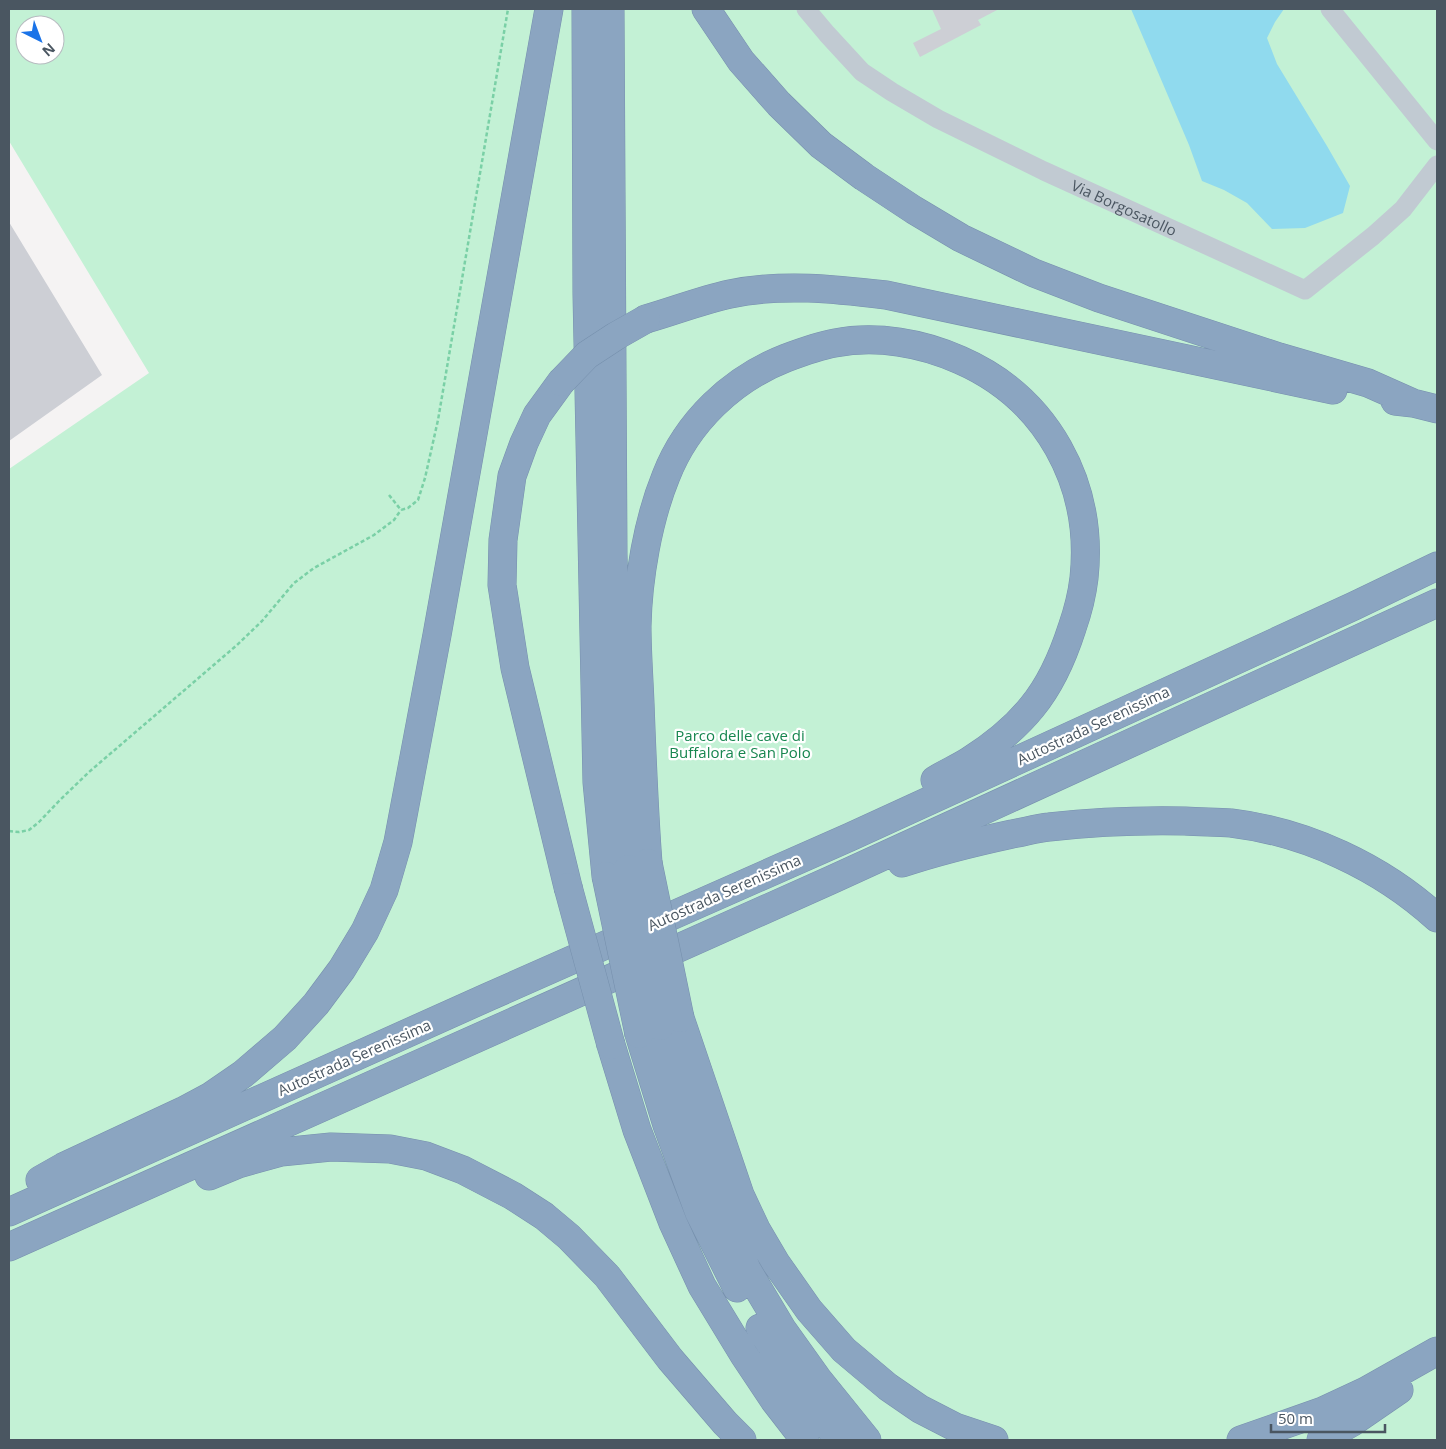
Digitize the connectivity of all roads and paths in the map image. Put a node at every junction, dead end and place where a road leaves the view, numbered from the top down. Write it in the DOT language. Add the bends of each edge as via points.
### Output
graph roads {
  1 [pos="508,9"];
  2 [pos="549,9"];
  3 [pos="586,9"];
  4 [pos="610,9"];
  5 [pos="706,9"];
  6 [pos="806,9"];
  7 [pos="1330,9"];
  8 [pos="1437,141"];
  9 [pos="1437,165"];
  10 [pos="1425,406"];
  11 [pos="389,495"];
  12 [pos="401,510"];
  13 [pos="1437,566"];
  14 [pos="1437,603"];
  15 [pos="9,831"];
  16 [pos="850,837"];
  17 [pos="627,869"];
  18 [pos="830,880"];
  19 [pos="1437,918"];
  20 [pos="659,1026"];
  21 [pos="9,1201"];
  22 [pos="9,1212"];
  23 [pos="9,1247"];
  24 [pos="9,1252"];
  25 [pos="1437,1351"];
  26 [pos="1437,1359"];
  27 [pos="817,1378"];
  28 [pos="742,1440"];
  29 [pos="805,1440"];
  30 [pos="840,1440"];
  31 [pos="867,1440"];
  32 [pos="887,1440"];
  33 [pos="994,1440"];
  34 [pos="1241,1440"];
  35 [pos="1320,1440"];
  1 -- 12 [label="path" via="438,420 418,500"];
  2 -- 21 [label="highway" via="439,626 398,842 384,890 342,969 316,1004 285,1038 243,1074 184,1111 64,1167"];
  3 -- 17 [label="highway" via="587,304 597,772"];
  4 -- 17 [label="highway" via="613,564 618,781"];
  5 -- 10 [label="highway" via="741,61 821,145 914,210 961,238 1034,273 1099,298 1368,383"];
  6 -- 9 [label="street, Via Borgosatollo" via="862,72 938,119 1305,290 1403,209"];
  7 -- 8 [label="street"];
  10 -- 29 [label="highway, bridge" via="1365,397 886,295 779,288 731,294 646,319 587,356 560,382 537,415 512,476 503,540 502,585 515,668 568,887 637,1130 673,1223 702,1286 759,1378"];
  11 -- 12 [label="path"];
  12 -- 15 [label="path" via="394,520 374,534 294,583 237,645 89,772 39,822 29,830"];
  13 -- 16 [label="highway, Autostrada Serenissima"];
  14 -- 18 [label="highway, Autostrada Serenissima"];
  16 -- 17 [label="highway" via="902,800 985,750 1032,708 1061,660 1080,604 1084,578 1083,521 1078,496 1071,473 1040,419 1010,390 971,365 939,351 903,342 867,340 836,343 771,364 741,380 686,436 666,474 643,565 637,626 642,779"];
  16 -- 22 [label="highway, Autostrada Serenissima"];
  17 -- 20 [label="highway, bridge"];
  17 -- 20 [label="highway, bridge"];
  18 -- 19 [label="highway" via="877,871 981,840 1048,827 1154,820 1230,823 1269,830 1340,854 1403,891"];
  18 -- 23 [label="highway, Autostrada Serenissima"];
  20 -- 27 [label="highway" via="685,1115 747,1270 782,1329"];
  20 -- 30 [label="highway" via="667,1124 699,1212 731,1279 768,1340 796,1384"];
  20 -- 33 [label="highway" via="756,1229 810,1310 844,1350 888,1387 955,1427"];
  24 -- 28 [label="highway" via="72,1231 238,1164 282,1152 331,1147 390,1149 426,1156 463,1170 512,1196 569,1236 607,1276 670,1359"];
  25 -- 34 [label="highway" via="1323,1411"];
  26 -- 35 [label="highway" via="1394,1394"];
  27 -- 31 [label="highway"];
  27 -- 32 [label="highway"];
}
